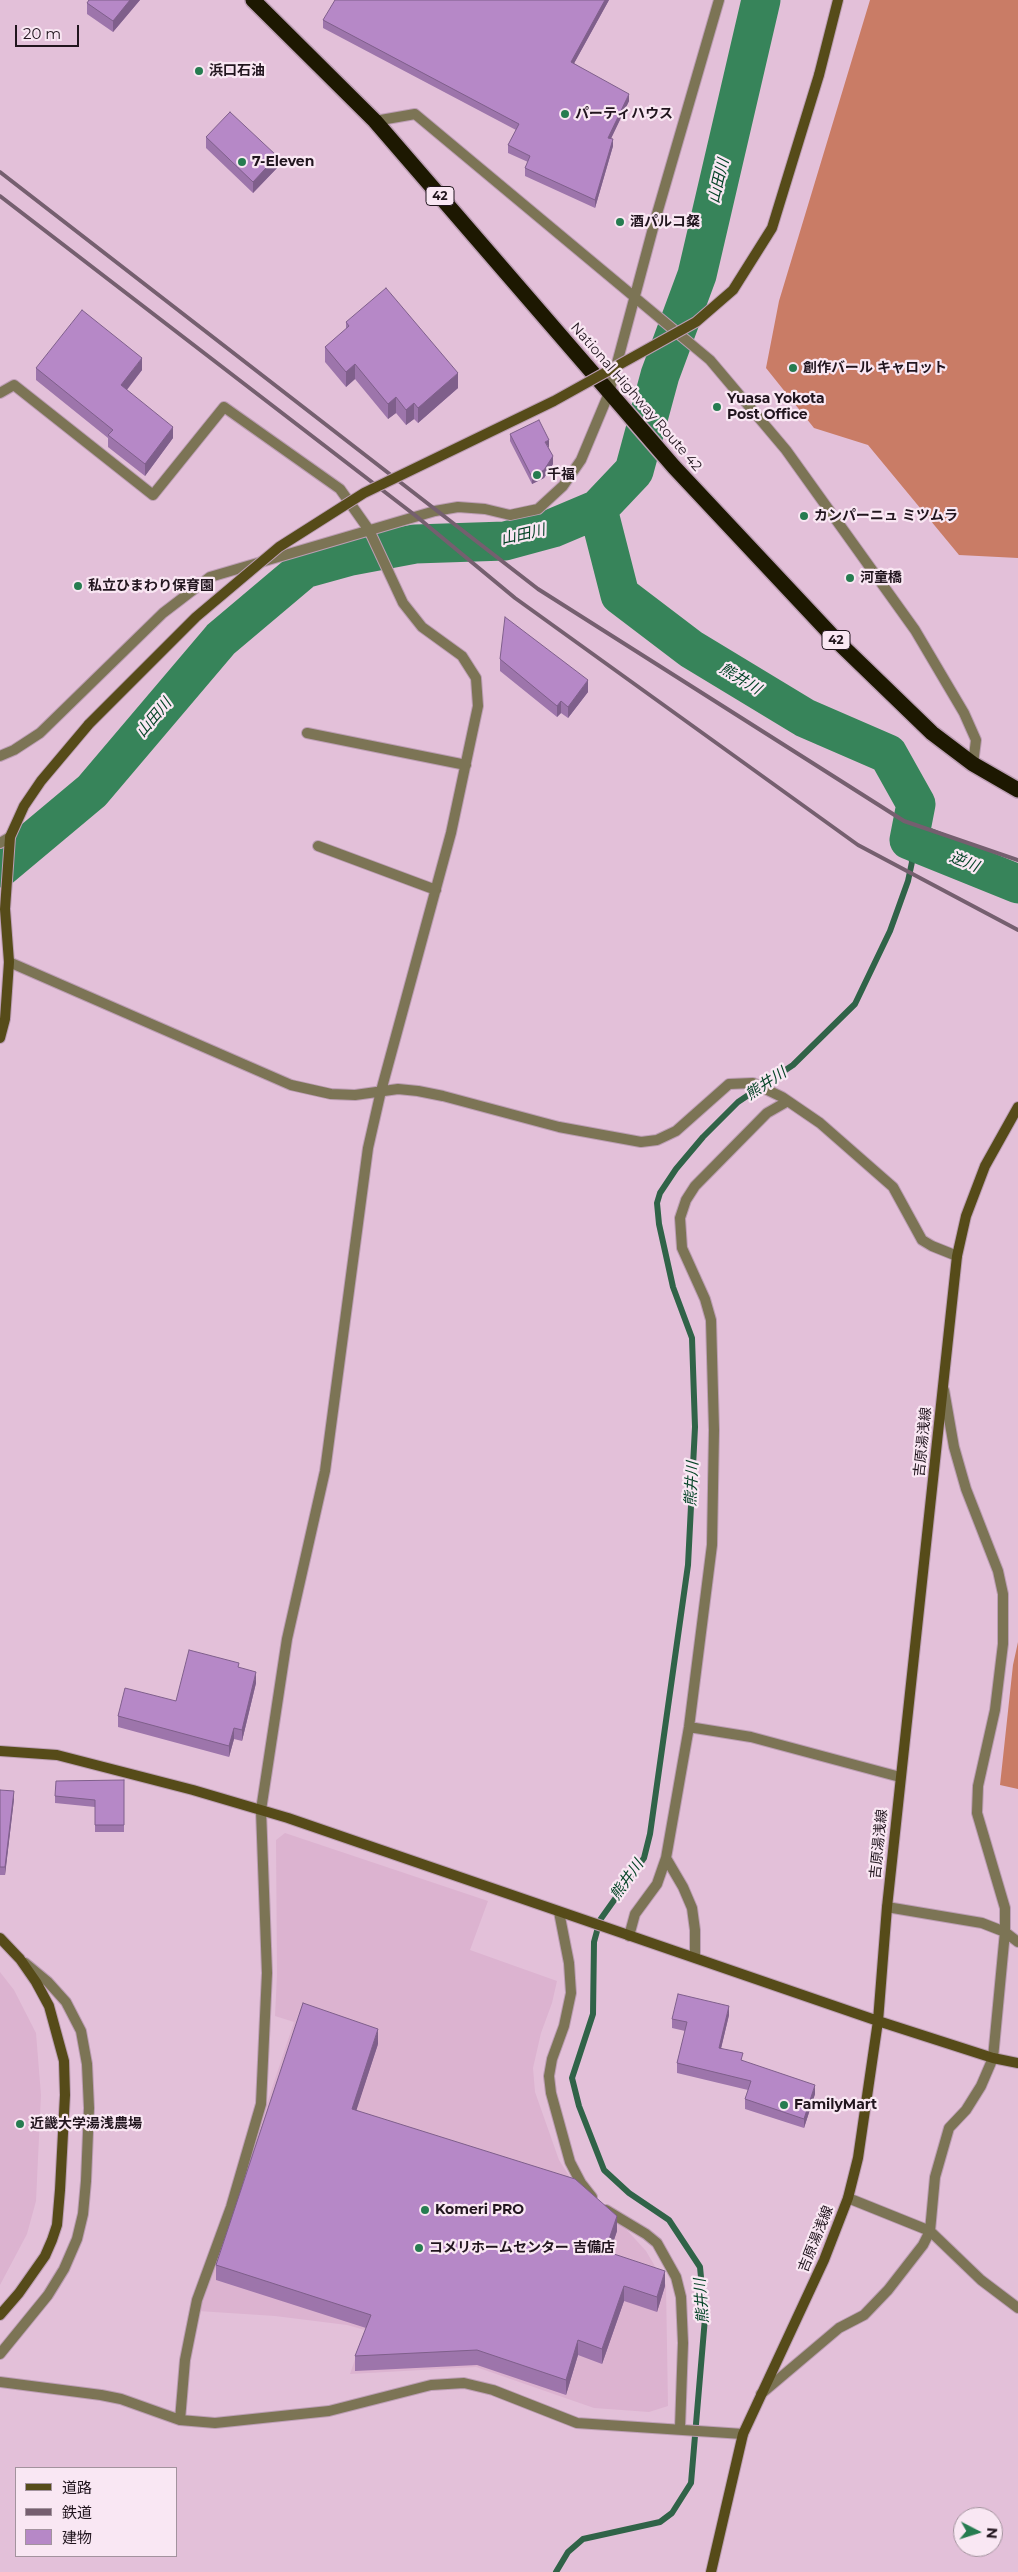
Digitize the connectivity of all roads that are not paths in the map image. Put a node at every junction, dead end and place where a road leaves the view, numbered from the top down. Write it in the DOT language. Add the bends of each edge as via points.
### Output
graph roads {
  1 [pos="253,0"];
  2 [pos="719,0"];
  3 [pos="838,0"];
  4 [pos="375,121"];
  5 [pos="635,299"];
  6 [pos="0,393"];
  7 [pos="613,397"];
  8 [pos="369,530"];
  9 [pos="307,732"];
  10 [pos="0,756"];
  11 [pos="973,764"];
  12 [pos="466,765"];
  13 [pos="1018,790"];
  14 [pos="10,837"];
  15 [pos="0,843"];
  16 [pos="318,846"];
  17 [pos="436,890"];
  18 [pos="9,962"];
  19 [pos="0,1038"];
  20 [pos="382,1091"];
  21 [pos="788,1101"];
  22 [pos="1018,1107"];
  23 [pos="957,1256"];
  24 [pos="942,1384"];
  25 [pos="689,1727"];
  26 [pos="0,1751"];
  27 [pos="900,1777"];
  28 [pos="261,1810"];
  29 [pos="666,1858"];
  30 [pos="886,1907"];
  31 [pos="559,1912"];
  32 [pos="1005,1932"];
  33 [pos="629,1936"];
  34 [pos="0,1938"];
  35 [pos="1018,1942"];
  36 [pos="695,1957"];
  37 [pos="20,1959"];
  38 [pos="878,2021"];
  39 [pos="993,2058"];
  40 [pos="1018,2063"];
  41 [pos="848,2198"];
  42 [pos="930,2231"];
  43 [pos="1018,2308"];
  44 [pos="0,2315"];
  45 [pos="0,2354"];
  46 [pos="0,2382"];
  47 [pos="760,2395"];
  48 [pos="180,2420"];
  49 [pos="680,2428"];
  50 [pos="742,2434"];
  51 [pos="711,2572"];
  1 -- 4 [label="highway, National Highway Route 42 / 42"];
  2 -- 5 [label="street"];
  3 -- 14 [label="street, bridge" via="819,75 772,228 732,290 696,322 554,401 364,493 279,547 196,617 89,724 41,781 24,806"];
  4 -- 5 [label="street" via="416,114"];
  4 -- 7 [label="highway, National Highway Route 42 / 42"];
  5 -- 7 [label="street"];
  5 -- 11 [label="street" via="710,360 786,450 915,630 964,713 976,740"];
  6 -- 8 [label="street" via="14,385 153,495 224,407 340,489"];
  7 -- 8 [label="street" via="581,460 563,486 538,508 510,515 458,507"];
  7 -- 11 [label="highway, National Highway Route 42 / 42" via="674,467 886,690 932,733"];
  8 -- 10 [label="street" via="210,577 163,613 40,733"];
  8 -- 12 [label="street" via="402,603 422,627 462,656 476,678 478,706"];
  9 -- 12 [label="street"];
  11 -- 13 [label="highway, National Highway Route 42 / 42"];
  12 -- 17 [label="street"];
  14 -- 15 [label="street"];
  14 -- 18 [label="street" via="5,909"];
  16 -- 17 [label="street"];
  17 -- 20 [label="street"];
  18 -- 19 [label="street" via="5,1020"];
  18 -- 20 [label="street" via="291,1085 331,1094"];
  20 -- 21 [label="street" via="398,1089 443,1096 558,1127 641,1142 657,1140 676,1131 729,1084 753,1082"];
  20 -- 28 [label="street" via="368,1148 325,1471 287,1640"];
  21 -- 23 [label="street" via="893,1187 922,1240"];
  21 -- 25 [label="street" via="767,1113 695,1186 680,1218 682,1248 711,1320 714,1411 712,1545"];
  22 -- 23 [label="street, 吉原湯浅線" via="985,1166 966,1216"];
  23 -- 24 [label="street, 吉原湯浅線"];
  24 -- 27 [label="street, 吉原湯浅線"];
  24 -- 32 [label="street" via="966,1489 998,1571 1003,1594 1003,1644 994,1710 978,1786 977,1813 1005,1908"];
  25 -- 27 [label="street" via="751,1737"];
  25 -- 29 [label="street"];
  26 -- 28 [label="street" via="57,1755"];
  27 -- 30 [label="street, 吉原湯浅線"];
  28 -- 31 [label="street"];
  28 -- 48 [label="street" via="267,1973 261,2104 231,2207 197,2300 185,2360"];
  29 -- 33 [label="street" via="657,1884 635,1914"];
  29 -- 36 [label="street" via="692,1908"];
  30 -- 32 [label="street" via="982,1923"];
  30 -- 38 [label="street, 吉原湯浅線"];
  31 -- 33 [label="street"];
  31 -- 49 [label="street" via="570,1963 571,1993 552,2059 551,2093 570,2162 581,2183 611,2215 646,2234 657,2244 676,2277 681,2297 684,2343"];
  32 -- 35 [label="street"];
  32 -- 39 [label="street"];
  33 -- 36 [label="street"];
  34 -- 37 [label="street"];
  36 -- 38 [label="street"];
  37 -- 44 [label="street" via="49,2006 64,2061 60,2190 57,2225 45,2256"];
  37 -- 45 [label="street" via="66,2002 81,2031 87,2064 87,2161 83,2214 64,2269 48,2295"];
  38 -- 39 [label="street"];
  38 -- 41 [label="street, 吉原湯浅線" via="866,2115"];
  39 -- 40 [label="street"];
  39 -- 42 [label="street" via="966,2110 949,2128 935,2177"];
  41 -- 42 [label="street"];
  41 -- 47 [label="street, 吉原湯浅線" via="824,2260"];
  42 -- 43 [label="street" via="981,2280"];
  42 -- 47 [label="street" via="908,2265 864,2315 839,2328"];
  46 -- 48 [label="street" via="101,2395"];
  47 -- 50 [label="street, 吉原湯浅線"];
  48 -- 49 [label="street" via="215,2423 285,2417 329,2411 431,2385 464,2383 493,2390 577,2423"];
  49 -- 50 [label="street"];
  50 -- 51 [label="street, 吉原湯浅線"];
}
